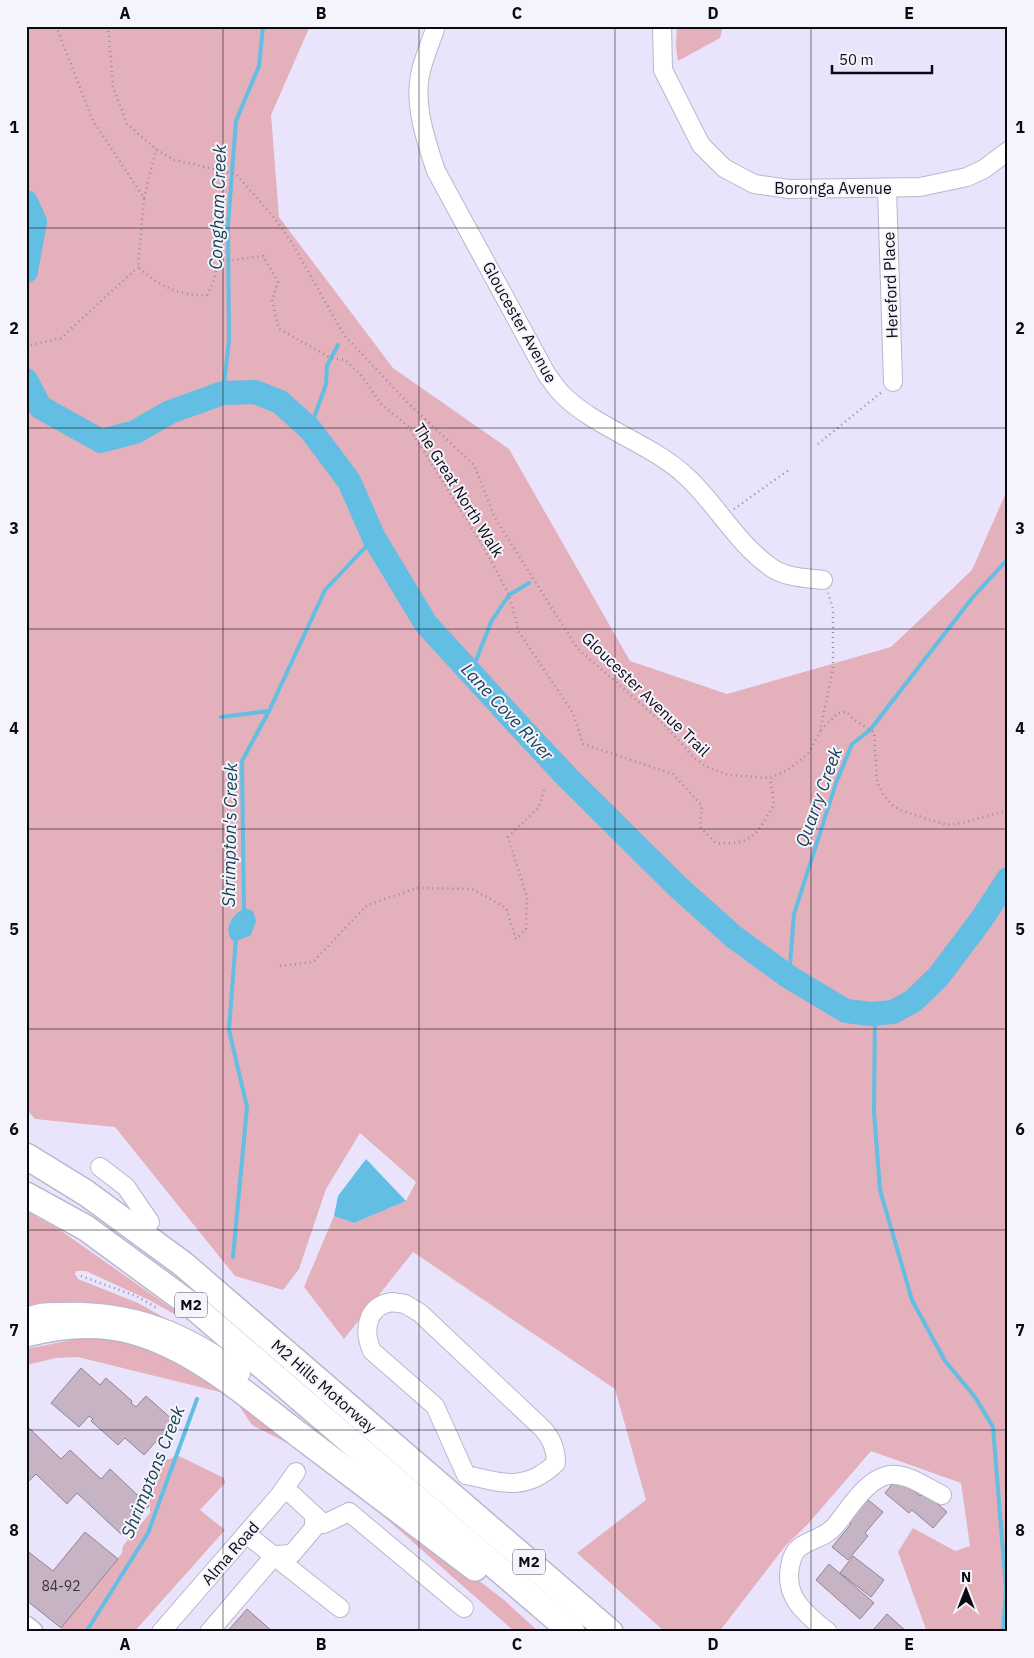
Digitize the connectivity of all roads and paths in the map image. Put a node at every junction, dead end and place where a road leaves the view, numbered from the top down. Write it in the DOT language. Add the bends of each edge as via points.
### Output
graph roads {
  1 [pos="56,26"];
  2 [pos="108,26"];
  3 [pos="436,26"];
  4 [pos="662,26"];
  5 [pos="156,149"];
  6 [pos="1008,151"];
  7 [pos="887,189"];
  8 [pos="144,198"];
  9 [pos="138,267"];
  10 [pos="26,346"];
  11 [pos="894,382"];
  12 [pos="818,444"];
  13 [pos="790,470"];
  14 [pos="722,517"];
  15 [pos="824,580"];
  16 [pos="820,732"];
  17 [pos="770,778"];
  18 [pos="544,790"];
  19 [pos="1008,810"];
  20 [pos="280,966"];
  21 [pos="26,1137"];
  22 [pos="26,1156"];
  23 [pos="100,1167"];
  24 [pos="26,1195"];
  25 [pos="150,1222"];
  26 [pos="183,1264"];
  27 [pos="81,1276"];
  28 [pos="166,1314"];
  29 [pos="26,1319"];
  30 [pos="26,1334"];
  31 [pos="241,1373"];
  32 [pos="296,1472"];
  33 [pos="466,1475"];
  34 [pos="284,1488"];
  35 [pos="448,1492"];
  36 [pos="942,1494"];
  37 [pos="314,1515"];
  38 [pos="246,1534"];
  39 [pos="275,1555"];
  40 [pos="340,1608"];
  41 [pos="464,1608"];
  42 [pos="26,1627"];
  43 [pos="32,1632"];
  44 [pos="161,1632"];
  45 [pos="209,1632"];
  46 [pos="559,1632"];
  47 [pos="572,1632"];
  48 [pos="610,1632"];
  49 [pos="828,1632"];
  1 -- 8 [label="path" via="93,121"];
  2 -- 5 [label="path, Gloucester Avenue Trail" via="113,87 127,124"];
  3 -- 14 [label="street, Gloucester Avenue" via="420,76 421,121 427,146 436,171 547,375 561,394 577,407 670,462 687,476"];
  4 -- 7 [label="street, Boronga Avenue" via="661,57 665,76 701,146 724,168 746,181 771,188"];
  5 -- 8 [label="path"];
  5 -- 17 [label="path, Gloucester Avenue Trail" via="174,160 236,174 264,207 292,243 344,335 409,404 474,465 496,518 578,648 664,724 694,758 728,775"];
  6 -- 7 [label="street, Boronga Avenue" via="967,177 920,187"];
  7 -- 11 [label="street, Hereford Place"];
  8 -- 9 [label="path"];
  9 -- 10 [label="path" via="61,338"];
  9 -- 17 [label="path, The Great North Walk" via="155,282 190,296 207,295 219,262 263,256 278,282 272,300 279,329 331,358 345,360 361,375 381,404 408,426 485,549 509,595 519,632 573,712 583,744 673,774 702,806 700,827 716,843 737,844 753,837 774,805"];
  11 -- 12 [label="path"];
  13 -- 14 [label="path"];
  14 -- 15 [label="street, Gloucester Avenue" via="750,552 774,570"];
  15 -- 16 [label="path" via="833,610 833,668"];
  16 -- 17 [label="path" via="808,754 788,770"];
  16 -- 19 [label="path" via="838,713 846,712 874,732 877,782 892,805 902,811 947,825"];
  18 -- 20 [label="path" via="539,807 508,837 527,897 526,929 516,939 506,908 472,889 417,888 366,905 313,962"];
  21 -- 25 [label="highway, M2"];
  22 -- 26 [label="highway, M2 Hills Motorway / M2" via="100,1203"];
  23 -- 25 [label="street" via="126,1187"];
  24 -- 47 [label="highway, M2 Hills Motorway / M2" via="86,1228 195,1308"];
  25 -- 26 [label="highway, M2"];
  26 -- 35 [label="highway, M2 Hills Motorway / M2"];
  27 -- 28 [label="path" via="136,1296"];
  29 -- 31 [label="street" via="34,1314 78,1312 99,1312 135,1319 200,1344"];
  30 -- 46 [label="highway" via="60,1327 92,1326 134,1332 177,1348 260,1404"];
  32 -- 34 [label="street, Alma Road"];
  33 -- 33 [label="street" via="435,1406 372,1352 366,1339 367,1324 383,1304 405,1304 420,1313 544,1429 552,1441 556,1463 532,1481 498,1482"];
  33 -- 35 [label="street"];
  34 -- 37 [label="street"];
  34 -- 38 [label="street, Alma Road"];
  35 -- 48 [label="highway, M2 Hills Motorway / M2"];
  36 -- 49 [label="street" via="905,1477 890,1475 881,1478 857,1498 826,1536 799,1547 792,1559 789,1575 791,1591 801,1608"];
  37 -- 39 [label="street" via="314,1528 292,1554"];
  37 -- 41 [label="street" via="324,1524 349,1512"];
  38 -- 39 [label="street"];
  38 -- 44 [label="street, Alma Road"];
  39 -- 40 [label="street"];
  39 -- 45 [label="street"];
  42 -- 43 [label="main road"];
}
